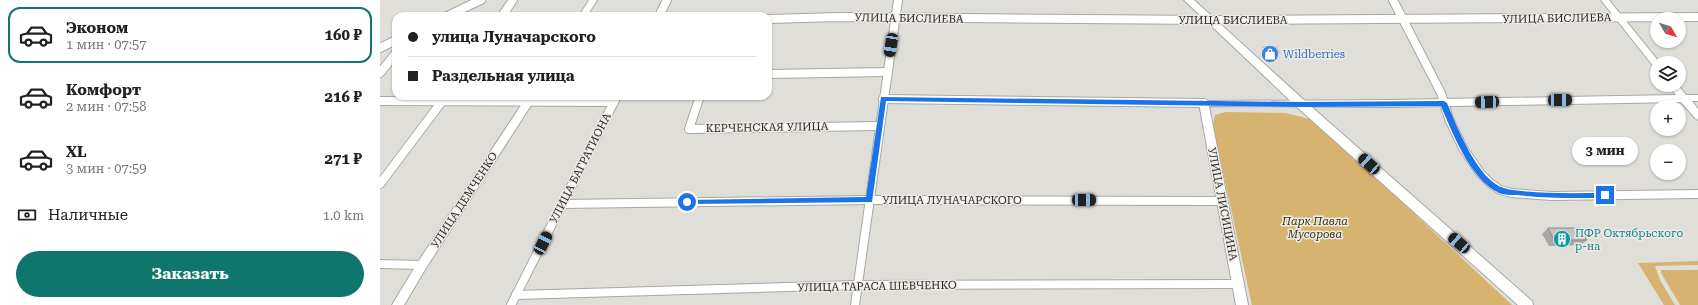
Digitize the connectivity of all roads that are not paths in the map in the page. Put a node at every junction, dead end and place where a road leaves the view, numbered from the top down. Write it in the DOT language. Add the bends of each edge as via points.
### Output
graph roads {
  1 [pos="481,0"];
  2 [pos="513,0"];
  3 [pos="593,0"];
  4 [pos="667,0"];
  5 [pos="898,0"];
  6 [pos="1189,0"];
  7 [pos="1392,0"];
  8 [pos="1605,0"];
  9 [pos="456,12"];
  10 [pos="505,12"];
  11 [pos="586,12"];
  12 [pos="661,12"];
  13 [pos="1619,17"];
  14 [pos="1698,17"];
  15 [pos="895,18"];
  16 [pos="772,19"];
  17 [pos="1402,19"];
  18 [pos="1210,20"];
  19 [pos="392,42"];
  20 [pos="380,48"];
  21 [pos="1650,56"];
  22 [pos="392,58"];
  23 [pos="887,72"];
  24 [pos="380,73"];
  25 [pos="772,74"];
  26 [pos="1679,92"];
  27 [pos="1684,98"];
  28 [pos="1698,98"];
  29 [pos="883,99"];
  30 [pos="412,100"];
  31 [pos="443,100"];
  32 [pos="529,100"];
  33 [pos="615,100"];
  34 [pos="699,100"];
  35 [pos="380,101"];
  36 [pos="1204,103"];
  37 [pos="1444,103"];
  38 [pos="1302,105"];
  39 [pos="1698,116"];
  40 [pos="880,126"];
  41 [pos="380,184"];
  42 [pos="1698,194"];
  43 [pos="869,200"];
  44 [pos="1222,201"];
  45 [pos="563,204"];
  46 [pos="380,264"];
  47 [pos="422,265"];
  48 [pos="1238,284"];
  49 [pos="857,285"];
  50 [pos="516,295"];
  51 [pos="398,305"];
  52 [pos="511,305"];
  53 [pos="855,305"];
  54 [pos="1242,305"];
  55 [pos="1527,305"];
  1 -- 9 [label="street"];
  2 -- 10 [label="street"];
  3 -- 11 [label="street"];
  4 -- 12 [label="street"];
  5 -- 15 [label="street"];
  6 -- 18 [label="main road"];
  7 -- 17 [label="street"];
  8 -- 13 [label="street"];
  13 -- 14 [label="street, УЛИЦА БИСЛИЕВА"];
  13 -- 17 [label="street, УЛИЦА БИСЛИЕВА"];
  13 -- 21 [label="street"];
  15 -- 16 [label="street, УЛИЦА БИСЛИЕВА"];
  15 -- 18 [label="street, УЛИЦА БИСЛИЕВА"];
  15 -- 23 [label="street"];
  17 -- 18 [label="street, УЛИЦА БИСЛИЕВА"];
  17 -- 37 [label="street"];
  18 -- 38 [label="main road"];
  19 -- 20 [label="street"];
  22 -- 24 [label="street"];
  23 -- 25 [label="street"];
  23 -- 29 [label="street"];
  26 -- 27 [label="street"];
  27 -- 28 [label="street"];
  27 -- 37 [label="street"];
  27 -- 39 [label="street"];
  29 -- 36 [label="street"];
  29 -- 40 [label="street"];
  30 -- 35 [label="street"];
  31 -- 41 [label="street"];
  32 -- 47 [label="street, УЛИЦА ДЕМЧЕНКО"];
  33 -- 45 [label="street, УЛИЦА БАГРАТИОНА"];
  34 -- 40 [label="street, КЕРЧЕНСКАЯ УЛИЦА" via="688,129"];
  36 -- 38 [label="street"];
  36 -- 44 [label="street, УЛИЦА ЛИСИЦИНА"];
  37 -- 38 [label="street"];
  37 -- 42 [label="street" via="1469,157 1482,176 1502,191 1542,196"];
  38 -- 55 [label="main road"];
  40 -- 43 [label="street"];
  43 -- 44 [label="street, УЛИЦА ЛУНАЧАРСКОГО"];
  43 -- 45 [label="street, УЛИЦА ЛУНАЧАРСКОГО"];
  43 -- 49 [label="street"];
  44 -- 48 [label="street, УЛИЦА ЛИСИЦИНА"];
  45 -- 50 [label="street, УЛИЦА БАГРАТИОНА"];
  46 -- 47 [label="street"];
  47 -- 51 [label="street, УЛИЦА ДЕМЧЕНКО"];
  48 -- 49 [label="street, УЛИЦА ТАРАСА ШЕВЧЕНКО"];
  48 -- 54 [label="street, УЛИЦА ЛИСИЦИНА"];
  49 -- 50 [label="street, УЛИЦА ТАРАСА ШЕВЧЕНКО"];
  49 -- 53 [label="street"];
  50 -- 52 [label="street, УЛИЦА БАГРАТИОНА"];
}
